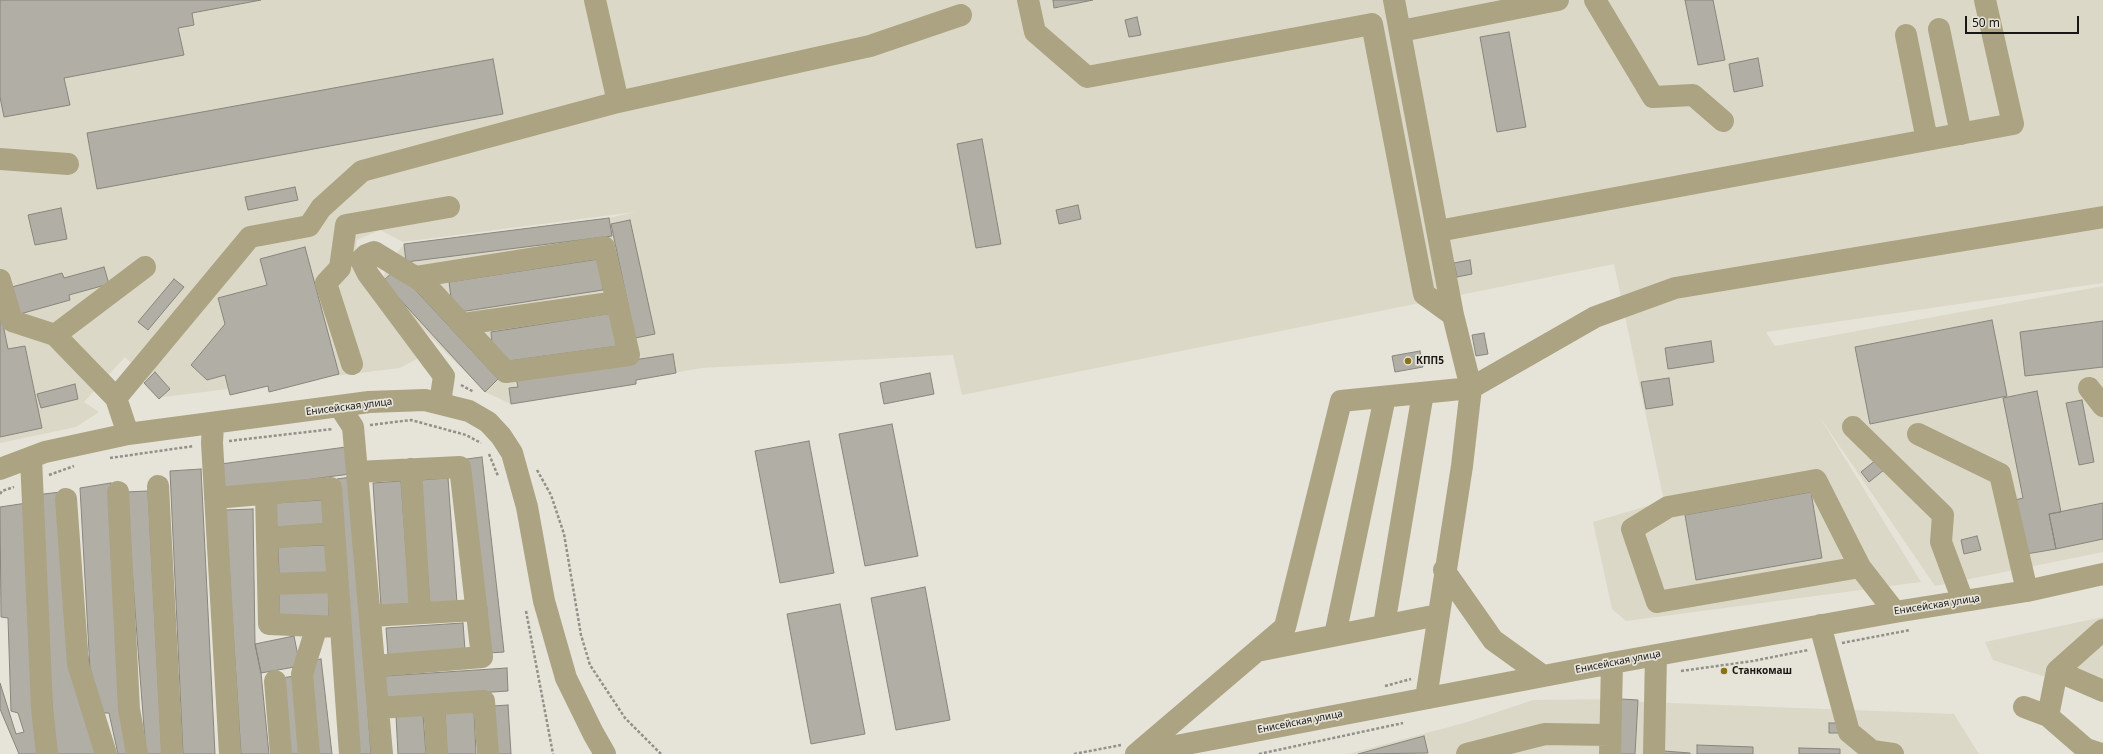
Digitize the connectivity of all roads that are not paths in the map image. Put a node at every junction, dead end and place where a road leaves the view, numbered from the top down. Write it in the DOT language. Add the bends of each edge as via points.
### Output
graph roads {
  1 [pos="595,0"];
  2 [pos="1028,0"];
  3 [pos="1394,0"];
  4 [pos="1558,0"];
  5 [pos="1595,0"];
  6 [pos="1985,0"];
  7 [pos="961,15"];
  8 [pos="1940,29"];
  9 [pos="1401,31"];
  10 [pos="1906,35"];
  11 [pos="618,102"];
  12 [pos="1723,121"];
  13 [pos="1961,134"];
  14 [pos="1927,140"];
  15 [pos="0,159"];
  16 [pos="68,164"];
  17 [pos="449,207"];
  18 [pos="321,208"];
  19 [pos="2103,217"];
  20 [pos="346,224"];
  21 [pos="1438,231"];
  22 [pos="145,267"];
  23 [pos="415,277"];
  24 [pos="0,280"];
  25 [pos="617,302"];
  26 [pos="1453,315"];
  27 [pos="463,324"];
  28 [pos="56,335"];
  29 [pos="352,364"];
  30 [pos="1472,388"];
  31 [pos="2089,388"];
  32 [pos="1423,393"];
  33 [pos="1385,397"];
  34 [pos="116,398"];
  35 [pos="440,402"];
  36 [pos="2103,406"];
  37 [pos="340,407"];
  38 [pos="213,424"];
  39 [pos="1853,427"];
  40 [pos="128,434"];
  41 [pos="1918,434"];
  42 [pos="31,458"];
  43 [pos="0,469"];
  44 [pos="411,469"];
  45 [pos="357,472"];
  46 [pos="158,486"];
  47 [pos="118,492"];
  48 [pos="266,494"];
  49 [pos="215,498"];
  50 [pos="66,499"];
  51 [pos="334,533"];
  52 [pos="267,538"];
  53 [pos="1860,567"];
  54 [pos="1444,570"];
  55 [pos="2103,574"];
  56 [pos="338,582"];
  57 [pos="268,584"];
  58 [pos="2027,591"];
  59 [pos="1963,601"];
  60 [pos="477,610"];
  61 [pos="1895,612"];
  62 [pos="420,613"];
  63 [pos="1438,615"];
  64 [pos="370,616"];
  65 [pos="1384,625"];
  66 [pos="1820,625"];
  67 [pos="318,626"];
  68 [pos="341,627"];
  69 [pos="2103,630"];
  70 [pos="1335,635"];
  71 [pos="1256,651"];
  72 [pos="1612,663"];
  73 [pos="1655,665"];
  74 [pos="374,666"];
  75 [pos="2057,671"];
  76 [pos="1543,676"];
  77 [pos="275,680"];
  78 [pos="2103,691"];
  79 [pos="1426,698"];
  80 [pos="434,704"];
  81 [pos="2024,707"];
  82 [pos="378,708"];
  83 [pos="2048,716"];
  84 [pos="1610,745"];
  85 [pos="1879,753"];
  86 [pos="47,754"];
  87 [pos="106,754"];
  88 [pos="137,754"];
  89 [pos="172,754"];
  90 [pos="230,754"];
  91 [pos="281,754"];
  92 [pos="309,754"];
  93 [pos="350,754"];
  94 [pos="382,754"];
  95 [pos="437,754"];
  96 [pos="488,754"];
  97 [pos="605,754"];
  98 [pos="1135,754"];
  99 [pos="1467,754"];
  100 [pos="1654,754"];
  101 [pos="2101,754"];
  1 -- 11 [label="street"];
  2 -- 26 [label="street" via="1035,32 1087,77 1372,24 1424,294"];
  3 -- 9 [label="street"];
  4 -- 9 [label="street"];
  5 -- 12 [label="street" via="1653,97 1693,95"];
  6 -- 13 [label="street" via="2013,124"];
  7 -- 11 [label="street" via="870,46"];
  8 -- 13 [label="street"];
  9 -- 21 [label="street"];
  10 -- 14 [label="street"];
  11 -- 18 [label="street" via="362,170"];
  13 -- 14 [label="street"];
  14 -- 21 [label="street"];
  15 -- 16 [label="street"];
  17 -- 20 [label="street"];
  18 -- 20 [label="street"];
  18 -- 34 [label="street" via="308,226 250,237"];
  19 -- 30 [label="street" via="1675,288 1595,317"];
  20 -- 29 [label="street" via="340,268 326,283"];
  21 -- 26 [label="street"];
  22 -- 28 [label="street"];
  23 -- 25 [label="street" via="604,247"];
  23 -- 27 [label="street"];
  23 -- 35 [label="street" via="374,252 361,260 368,274 444,376"];
  24 -- 28 [label="street" via="12,321"];
  25 -- 27 [label="street"];
  25 -- 27 [label="street" via="630,355 506,372"];
  26 -- 30 [label="street"];
  28 -- 34 [label="street"];
  30 -- 32 [label="street"];
  30 -- 54 [label="street"];
  31 -- 36 [label="street"];
  32 -- 33 [label="street"];
  32 -- 65 [label="street"];
  33 -- 70 [label="street"];
  33 -- 71 [label="street" via="1341,401 1285,627"];
  34 -- 40 [label="street"];
  35 -- 37 [label="street, Енисейская улица" via="369,402"];
  35 -- 97 [label="street, Енисейская улица" via="469,411 488,422 512,453 527,507 544,601 566,678 592,734"];
  37 -- 38 [label="street, Енисейская улица"];
  37 -- 45 [label="street" via="353,427"];
  38 -- 40 [label="street, Енисейская улица"];
  38 -- 49 [label="street"];
  39 -- 59 [label="street" via="1943,515 1941,542"];
  40 -- 42 [label="street, Енисейская улица" via="46,452"];
  41 -- 58 [label="street" via="2000,474"];
  42 -- 43 [label="street, Енисейская улица"];
  42 -- 86 [label="street" via="42,708"];
  44 -- 45 [label="street"];
  44 -- 60 [label="street" via="460,467"];
  44 -- 62 [label="street"];
  45 -- 64 [label="street"];
  46 -- 89 [label="street"];
  47 -- 88 [label="street" via="129,709"];
  48 -- 49 [label="street"];
  48 -- 51 [label="street" via="331,488"];
  48 -- 52 [label="street"];
  49 -- 90 [label="street"];
  50 -- 87 [label="street" via="78,664"];
  51 -- 52 [label="street"];
  51 -- 56 [label="street"];
  52 -- 57 [label="street"];
  53 -- 53 [label="street" via="1816,480 1668,507 1632,529 1657,602"];
  53 -- 61 [label="street"];
  54 -- 63 [label="street"];
  54 -- 76 [label="street" via="1493,640"];
  55 -- 58 [label="street, Енисейская улица"];
  56 -- 57 [label="street"];
  56 -- 68 [label="street"];
  57 -- 67 [label="street" via="269,624"];
  58 -- 59 [label="street, Енисейская улица"];
  59 -- 61 [label="street, Енисейская улица"];
  60 -- 62 [label="street"];
  60 -- 74 [label="street" via="482,657"];
  61 -- 66 [label="street, Енисейская улица"];
  62 -- 64 [label="street"];
  63 -- 65 [label="street"];
  63 -- 79 [label="street"];
  64 -- 74 [label="street"];
  65 -- 70 [label="street"];
  66 -- 73 [label="street, Енисейская улица"];
  66 -- 85 [label="street" via="1849,732"];
  67 -- 68 [label="street"];
  67 -- 92 [label="street" via="302,674"];
  68 -- 93 [label="street"];
  69 -- 75 [label="street"];
  70 -- 71 [label="street"];
  71 -- 98 [label="street"];
  72 -- 73 [label="street, Енисейская улица"];
  72 -- 76 [label="street, Енисейская улица"];
  72 -- 84 [label="street"];
  73 -- 100 [label="street"];
  74 -- 82 [label="street"];
  75 -- 78 [label="street"];
  75 -- 83 [label="street"];
  76 -- 79 [label="street, Енисейская улица"];
  77 -- 91 [label="street"];
  79 -- 98 [label="street, Енисейская улица"];
  80 -- 82 [label="street"];
  80 -- 95 [label="street"];
  80 -- 96 [label="street" via="484,701"];
  81 -- 83 [label="street"];
  82 -- 94 [label="street"];
  83 -- 101 [label="street" via="2086,749"];
  84 -- 99 [label="street" via="1545,734"];
}
